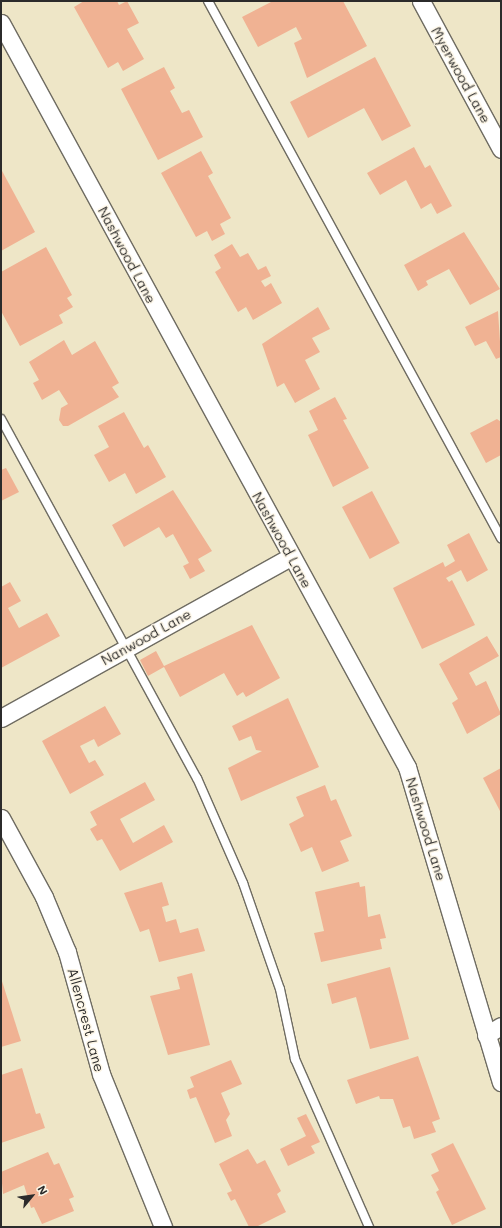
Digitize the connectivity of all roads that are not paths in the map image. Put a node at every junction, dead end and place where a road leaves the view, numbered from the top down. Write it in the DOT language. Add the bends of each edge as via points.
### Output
graph roads {
  1 [pos="208,1"];
  2 [pos="421,1"];
  3 [pos="1,24"];
  4 [pos="501,149"];
  5 [pos="1,419"];
  6 [pos="501,538"];
  7 [pos="290,557"];
  8 [pos="126,648"];
  9 [pos="1,718"];
  10 [pos="1,818"];
  11 [pos="501,1026"];
  12 [pos="486,1034"];
  13 [pos="501,1082"];
  14 [pos="163,1227"];
  15 [pos="369,1227"];
  1 -- 6 [label="lane"];
  2 -- 4 [label="street, Myerwood Lane"];
  3 -- 7 [label="street, Nashwood Lane"];
  5 -- 8 [label="lane"];
  7 -- 8 [label="street, Nanwood Lane"];
  7 -- 12 [label="street, Nashwood Lane" via="407,767"];
  8 -- 9 [label="street, Nanwood Lane"];
  8 -- 15 [label="lane" via="197,778 243,883 280,989 295,1059"];
  10 -- 14 [label="street, Allencrest Lane" via="44,897 67,952 100,1074"];
  11 -- 12 [label="street"];
  12 -- 13 [label="street, Nashwood Lane"];
}
